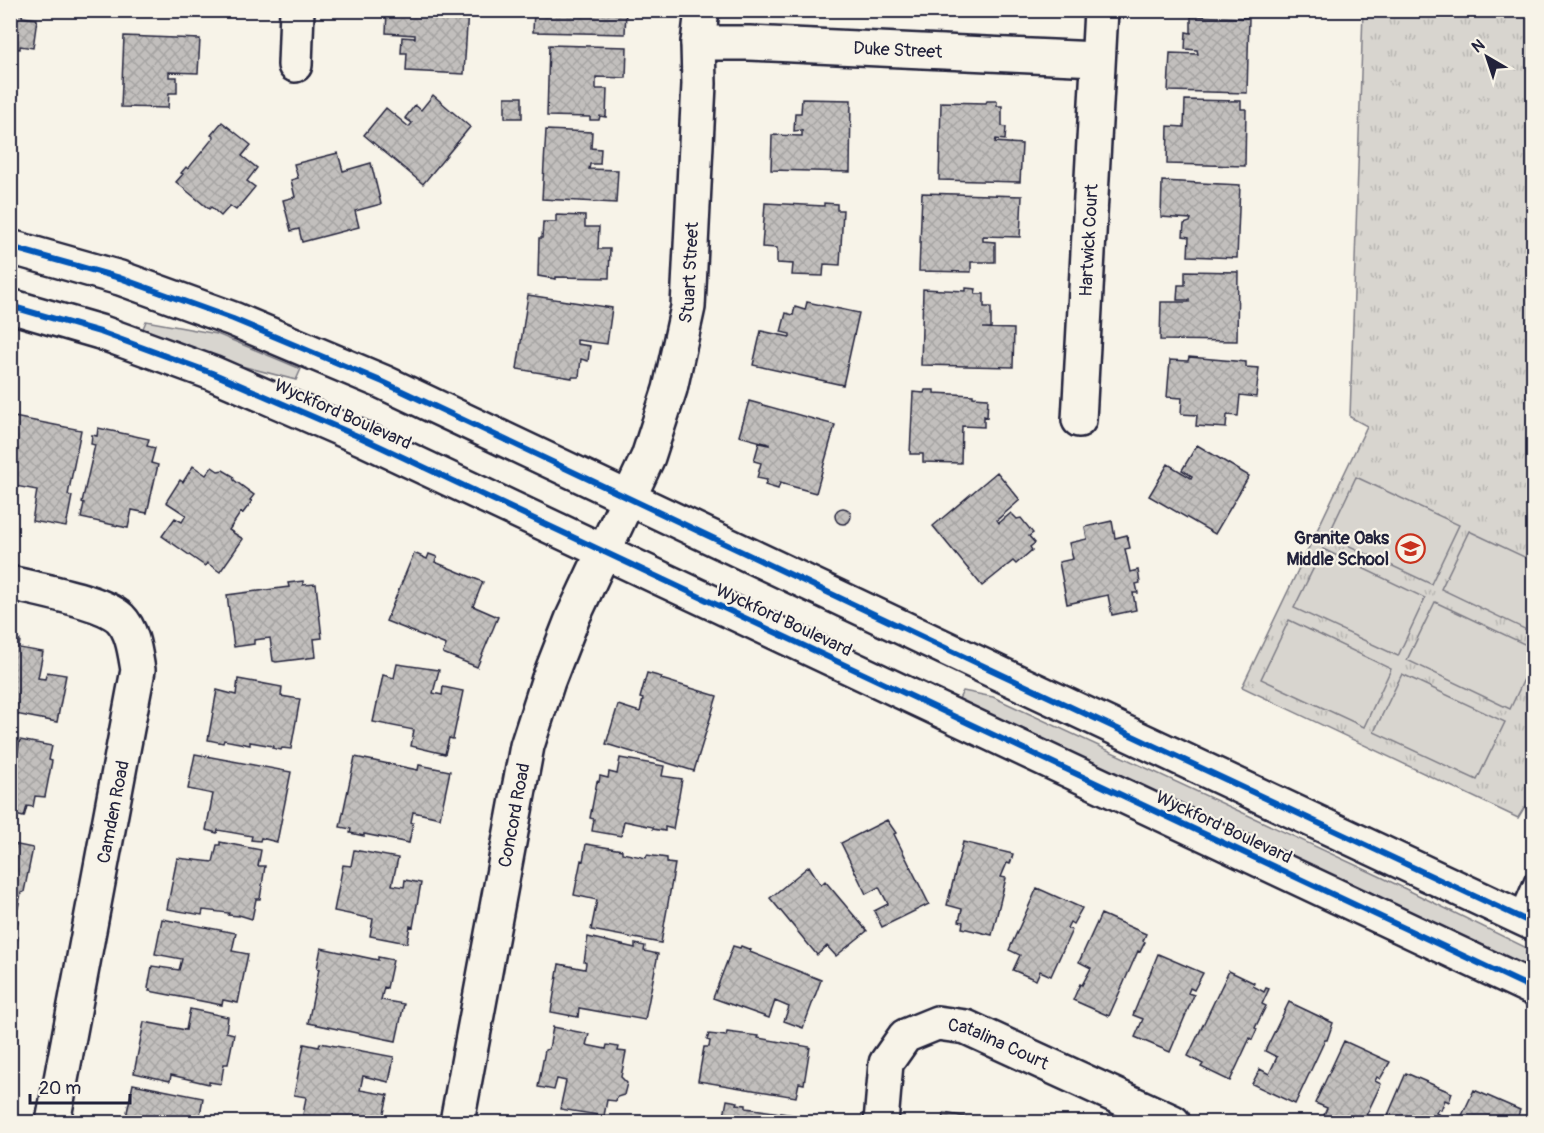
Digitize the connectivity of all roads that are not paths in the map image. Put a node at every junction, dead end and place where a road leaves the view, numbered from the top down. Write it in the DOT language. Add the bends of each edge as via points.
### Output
graph roads {
  1 [pos="297,10"];
  2 [pos="702,10"];
  3 [pos="1101,10"];
  4 [pos="698,43"];
  5 [pos="1098,59"];
  6 [pos="295,65"];
  7 [pos="10,247"];
  8 [pos="10,306"];
  9 [pos="1079,420"];
  10 [pos="616,524"];
  11 [pos="10,583"];
  12 [pos="1533,879"];
  13 [pos="1526,920"];
  14 [pos="1533,989"];
  15 [pos="53,1122"];
  16 [pos="457,1122"];
  17 [pos="881,1122"];
  18 [pos="1173,1122"];
  1 -- 6 [label="street"];
  2 -- 4 [label="street, Stuart Street"];
  3 -- 5 [label="street, Hartwick Court"];
  4 -- 5 [label="street, Duke Street"];
  4 -- 10 [label="street, Stuart Street" via="688,307 670,389 648,457"];
  5 -- 9 [label="street, Hartwick Court"];
  7 -- 10 [label="street, Wyckford Boulevard" via="120,278 233,319 383,382"];
  8 -- 10 [label="street, Wyckford Boulevard" via="100,332 212,373 362,438"];
  10 -- 13 [label="street, Wyckford Boulevard"];
  10 -- 14 [label="street, Wyckford Boulevard"];
  10 -- 16 [label="street, Concord Road" via="573,617 527,746"];
  11 -- 15 [label="street, Camden Road" via="92,604 120,618 134,643 138,670"];
  12 -- 13 [label="lane"];
  17 -- 18 [label="street, Catalina Court" via="886,1063 905,1036 937,1023 966,1028"];
}
